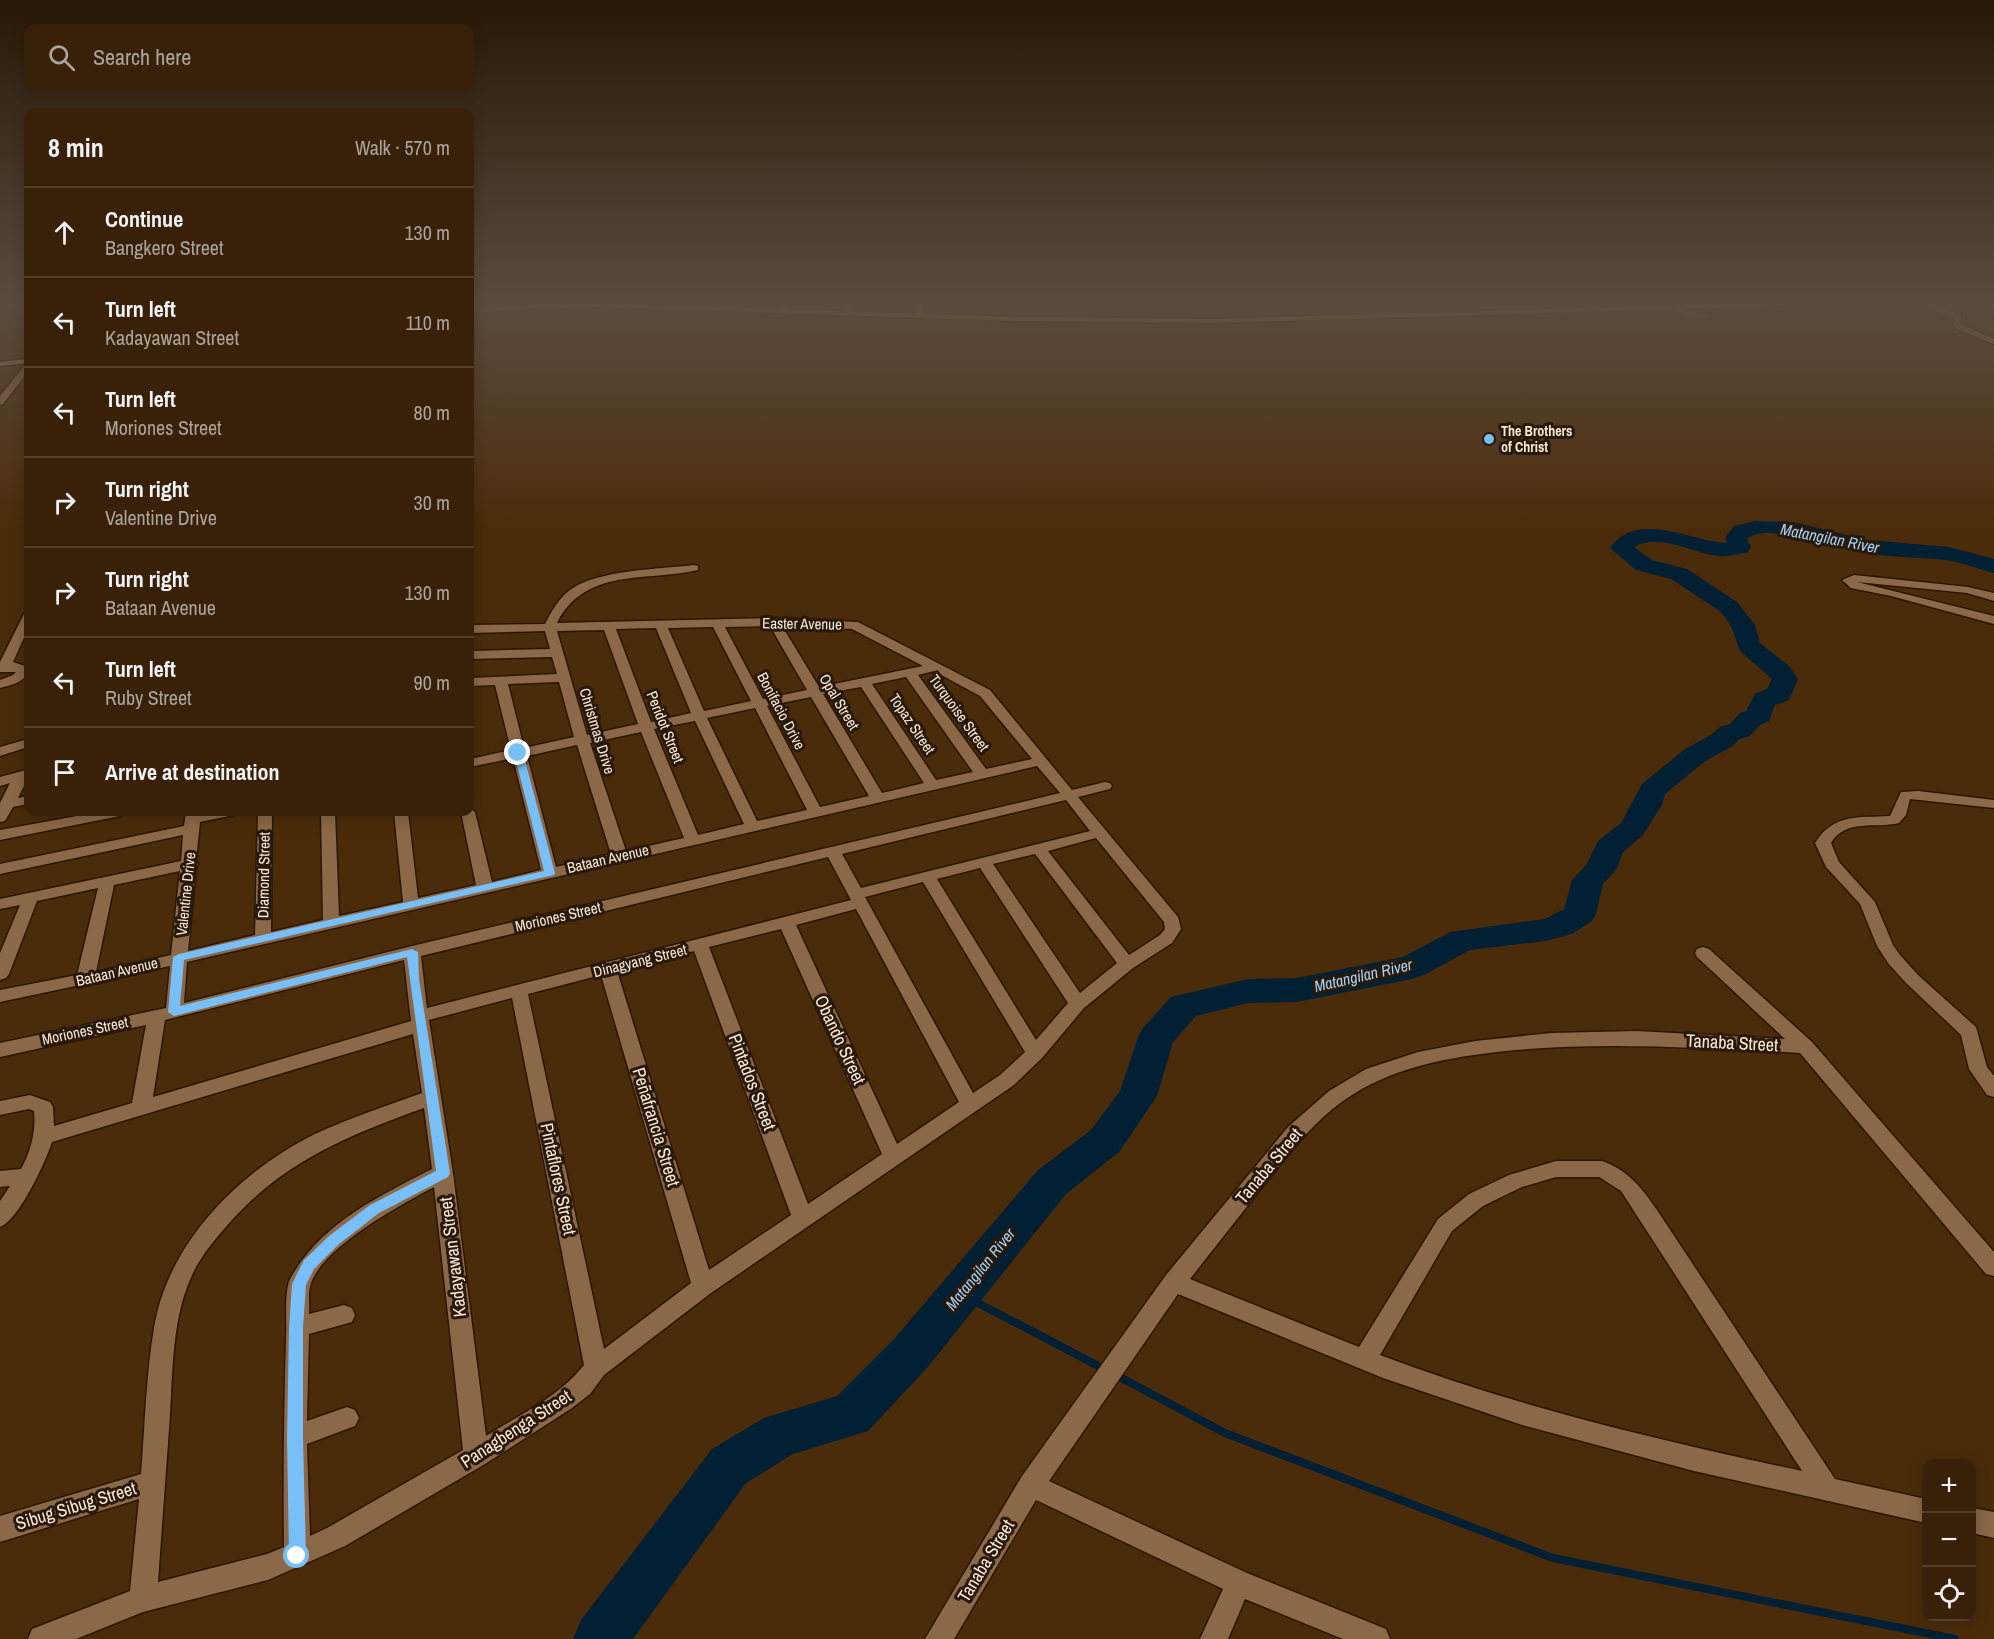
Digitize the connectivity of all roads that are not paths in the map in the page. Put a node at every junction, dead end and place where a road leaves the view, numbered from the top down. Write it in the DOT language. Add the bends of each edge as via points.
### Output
graph roads {
  1 [pos="19,378"];
  2 [pos="0,402"];
  3 [pos="694,568"];
  4 [pos="1994,597"];
  5 [pos="1994,620"];
  6 [pos="552,621"];
  7 [pos="774,622"];
  8 [pos="718,624"];
  9 [pos="24,625"];
  10 [pos="609,626"];
  11 [pos="661,626"];
  12 [pos="474,629"];
  13 [pos="557,653"];
  14 [pos="474,655"];
  15 [pos="937,667"];
  16 [pos="2,668"];
  17 [pos="910,673"];
  18 [pos="564,678"];
  19 [pos="500,680"];
  20 [pos="474,682"];
  21 [pos="864,682"];
  22 [pos="0,684"];
  23 [pos="814,693"];
  24 [pos="758,704"];
  25 [pos="699,716"];
  26 [pos="646,727"];
  27 [pos="582,740"];
  28 [pos="24,743"];
  29 [pos="0,752"];
  30 [pos="518,753"];
  31 [pos="1040,761"];
  32 [pos="474,762"];
  33 [pos="24,774"];
  34 [pos="982,774"];
  35 [pos="24,776"];
  36 [pos="0,782"];
  37 [pos="932,785"];
  38 [pos="1105,786"];
  39 [pos="1069,795"];
  40 [pos="877,797"];
  41 [pos="24,802"];
  42 [pos="1994,804"];
  43 [pos="4,811"];
  44 [pos="815,811"];
  45 [pos="100,816"];
  46 [pos="211,816"];
  47 [pos="265,816"];
  48 [pos="328,816"];
  49 [pos="400,816"];
  50 [pos="469,816"];
  51 [pos="193,820"];
  52 [pos="752,826"];
  53 [pos="1099,833"];
  54 [pos="0,836"];
  55 [pos="693,840"];
  56 [pos="1038,848"];
  57 [pos="833,852"];
  58 [pos="620,857"];
  59 [pos="984,862"];
  60 [pos="190,864"];
  61 [pos="0,869"];
  62 [pos="550,873"];
  63 [pos="927,876"];
  64 [pos="107,882"];
  65 [pos="485,888"];
  66 [pos="31,897"];
  67 [pos="859,899"];
  68 [pos="0,904"];
  69 [pos="411,905"];
  70 [pos="786,922"];
  71 [pos="331,923"];
  72 [pos="263,939"];
  73 [pos="700,945"];
  74 [pos="412,952"];
  75 [pos="1703,953"];
  76 [pos="179,957"];
  77 [pos="1127,964"];
  78 [pos="608,969"];
  79 [pos="0,974"];
  80 [pos="85,980"];
  81 [pos="519,991"];
  82 [pos="0,996"];
  83 [pos="1078,1004"];
  84 [pos="165,1014"];
  85 [pos="420,1021"];
  86 [pos="1805,1047"];
  87 [pos="0,1050"];
  88 [pos="1035,1053"];
  89 [pos="1994,1090"];
  90 [pos="432,1097"];
  91 [pos="971,1106"];
  92 [pos="0,1108"];
  93 [pos="141,1109"];
  94 [pos="45,1136"];
  95 [pos="894,1158"];
  96 [pos="443,1173"];
  97 [pos="26,1176"];
  98 [pos="0,1179"];
  99 [pos="0,1218"];
  100 [pos="804,1218"];
  101 [pos="1994,1268"];
  102 [pos="1174,1282"];
  103 [pos="703,1286"];
  104 [pos="344,1315"];
  105 [pos="296,1328"];
  106 [pos="1365,1359"];
  107 [pos="596,1368"];
  108 [pos="346,1418"];
  109 [pos="295,1437"];
  110 [pos="476,1456"];
  111 [pos="153,1482"];
  112 [pos="1030,1485"];
  113 [pos="1827,1488"];
  114 [pos="1922,1509"];
  115 [pos="1976,1522"];
  116 [pos="1994,1525"];
  117 [pos="0,1529"];
  118 [pos="297,1556"];
  119 [pos="1239,1583"];
  120 [pos="143,1599"];
  121 [pos="42,1639"];
  122 [pos="939,1639"];
  123 [pos="1214,1639"];
  124 [pos="1376,1639"];
  1 -- 2 [label="street"];
  3 -- 6 [label="street" via="588,586 575,591"];
  4 -- 5 [label="street" via="1958,589 1848,580 1855,586"];
  6 -- 10 [label="street, Easter Avenue"];
  6 -- 12 [label="street, Easter Avenue"];
  6 -- 13 [label="street, Christmas Drive"];
  7 -- 8 [label="street, Easter Avenue"];
  7 -- 15 [label="street, Easter Avenue" via="854,625"];
  7 -- 23 [label="street, Opal Street"];
  8 -- 11 [label="street, Easter Avenue"];
  8 -- 24 [label="street, Bonifacio Drive"];
  9 -- 16 [label="street"];
  10 -- 11 [label="street, Easter Avenue"];
  10 -- 26 [label="street, Peridot Street"];
  11 -- 25 [label="street"];
  13 -- 14 [label="street"];
  13 -- 18 [label="street, Christmas Drive"];
  15 -- 17 [label="street"];
  15 -- 31 [label="street, Easter Avenue" via="985,693"];
  16 -- 22 [label="street" via="24,670 18,678"];
  17 -- 21 [label="street"];
  17 -- 34 [label="street, Turquoise Street"];
  18 -- 19 [label="street"];
  18 -- 27 [label="street, Christmas Drive"];
  19 -- 20 [label="street"];
  19 -- 30 [label="street"];
  21 -- 23 [label="street"];
  21 -- 37 [label="street, Topaz Street"];
  23 -- 24 [label="street"];
  23 -- 40 [label="street, Opal Street"];
  24 -- 25 [label="street"];
  24 -- 44 [label="street, Bonifacio Drive"];
  25 -- 26 [label="street"];
  25 -- 52 [label="street"];
  26 -- 27 [label="street"];
  26 -- 55 [label="street, Peridot Street"];
  27 -- 30 [label="street"];
  27 -- 58 [label="street, Christmas Drive"];
  28 -- 29 [label="street"];
  30 -- 32 [label="street"];
  30 -- 62 [label="street"];
  31 -- 34 [label="street, Bataan Avenue"];
  31 -- 39 [label="street, Easter Avenue"];
  33 -- 36 [label="street"];
  34 -- 37 [label="street, Bataan Avenue"];
  35 -- 43 [label="street"];
  37 -- 40 [label="street, Bataan Avenue"];
  38 -- 39 [label="street, Moriones Street"];
  39 -- 53 [label="street"];
  39 -- 57 [label="street, Moriones Street"];
  40 -- 44 [label="street, Bataan Avenue"];
  41 -- 43 [label="street"];
  42 -- 89 [label="street" via="1906,795 1894,820 1847,824 1832,831 1823,843 1832,864 1867,902 1894,959 1971,1032 1978,1069"];
  44 -- 52 [label="street, Bataan Avenue"];
  45 -- 54 [label="street"];
  46 -- 51 [label="street"];
  47 -- 72 [label="street, Diamond Street"];
  48 -- 71 [label="street"];
  49 -- 69 [label="street"];
  50 -- 65 [label="street"];
  51 -- 60 [label="street, Valentine Drive"];
  51 -- 61 [label="street"];
  52 -- 55 [label="street, Bataan Avenue"];
  53 -- 56 [label="street, Dinagyang Street"];
  53 -- 77 [label="street, Panagbenga Street" via="1172,921 1173,929 1166,939"];
  55 -- 58 [label="street, Bataan Avenue"];
  56 -- 59 [label="street, Dinagyang Street"];
  56 -- 77 [label="street"];
  57 -- 67 [label="street"];
  57 -- 74 [label="street, Moriones Street"];
  58 -- 62 [label="street, Bataan Avenue"];
  59 -- 63 [label="street, Dinagyang Street"];
  59 -- 83 [label="street"];
  60 -- 64 [label="street"];
  60 -- 76 [label="street, Valentine Drive"];
  62 -- 65 [label="street, Bataan Avenue"];
  63 -- 67 [label="street, Dinagyang Street"];
  63 -- 88 [label="street"];
  64 -- 66 [label="street"];
  64 -- 80 [label="street"];
  65 -- 69 [label="street, Bataan Avenue"];
  66 -- 68 [label="street"];
  66 -- 79 [label="street"];
  67 -- 70 [label="street, Dinagyang Street"];
  67 -- 91 [label="street"];
  69 -- 71 [label="street, Bataan Avenue"];
  70 -- 73 [label="street, Dinagyang Street"];
  70 -- 95 [label="street, Obando Street"];
  71 -- 72 [label="street, Bataan Avenue"];
  72 -- 76 [label="street, Bataan Avenue"];
  73 -- 78 [label="street, Dinagyang Street"];
  73 -- 100 [label="street, Pintados Street"];
  74 -- 84 [label="street, Moriones Street"];
  74 -- 85 [label="street, Kadayawan Street"];
  75 -- 86 [label="street"];
  76 -- 80 [label="street, Bataan Avenue"];
  76 -- 84 [label="street, Valentine Drive"];
  77 -- 83 [label="street, Panagbenga Street"];
  78 -- 81 [label="street, Dinagyang Street"];
  78 -- 103 [label="street, Peñafrancia Street"];
  80 -- 82 [label="street, Bataan Avenue"];
  81 -- 85 [label="street, Dinagyang Street"];
  81 -- 107 [label="street, Pintaflores Street"];
  83 -- 88 [label="street, Panagbenga Street"];
  84 -- 87 [label="street, Moriones Street"];
  84 -- 93 [label="street, Valentine Drive"];
  85 -- 90 [label="street, Kadayawan Street"];
  85 -- 93 [label="street, Dinagyang Street"];
  86 -- 101 [label="street"];
  86 -- 102 [label="street, Tanaba Street" via="1637,1038 1551,1040 1475,1048 1373,1074 1336,1096 1295,1132"];
  88 -- 91 [label="street, Panagbenga Street"];
  90 -- 96 [label="street, Kadayawan Street"];
  90 -- 111 [label="street" via="305,1148 226,1212 192,1254 173,1293 165,1328"];
  91 -- 95 [label="street, Panagbenga Street"];
  92 -- 94 [label="street" via="30,1102 44,1107"];
  93 -- 94 [label="street, Dinagyang Street"];
  94 -- 97 [label="street"];
  95 -- 100 [label="street, Panagbenga Street"];
  96 -- 105 [label="street" via="374,1209 309,1264 299,1284"];
  96 -- 110 [label="street, Kadayawan Street"];
  97 -- 98 [label="street"];
  97 -- 99 [label="street"];
  100 -- 103 [label="street, Panagbenga Street"];
  102 -- 106 [label="street"];
  102 -- 112 [label="street, Tanaba Street"];
  103 -- 107 [label="street, Panagbenga Street"];
  104 -- 105 [label="street"];
  105 -- 109 [label="street"];
  106 -- 113 [label="street" via="1465,1396 1626,1442"];
  106 -- 113 [label="street" via="1445,1225 1476,1200 1516,1181 1556,1169 1602,1169 1628,1185 1650,1216"];
  107 -- 110 [label="street, Panagbenga Street" via="564,1400"];
  108 -- 109 [label="street"];
  109 -- 118 [label="street"];
  110 -- 118 [label="street, Panagbenga Street"];
  111 -- 117 [label="street, Sibug Sibug Street"];
  111 -- 120 [label="street"];
  112 -- 119 [label="street"];
  112 -- 122 [label="street, Tanaba Street"];
  113 -- 114 [label="street"];
  115 -- 116 [label="street"];
  118 -- 120 [label="street, Panagbenga Street" via="268,1568"];
  119 -- 123 [label="street"];
  119 -- 124 [label="street"];
  120 -- 121 [label="street, Panagbenga Street"];
}
